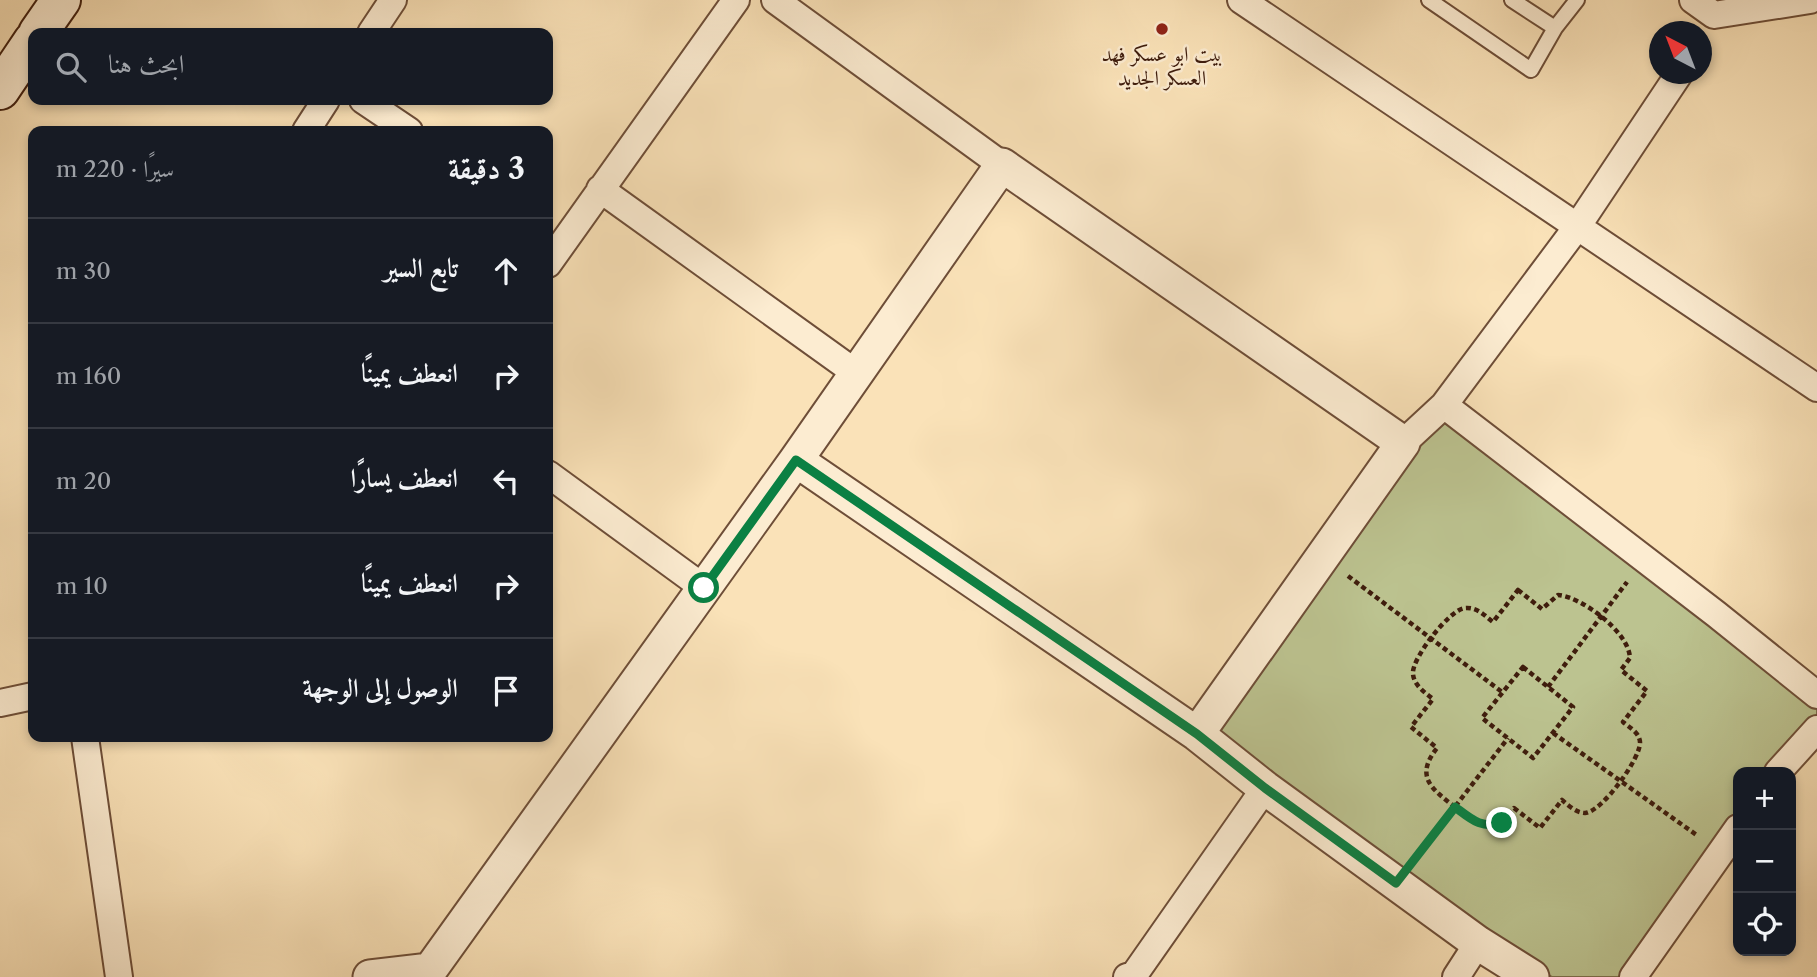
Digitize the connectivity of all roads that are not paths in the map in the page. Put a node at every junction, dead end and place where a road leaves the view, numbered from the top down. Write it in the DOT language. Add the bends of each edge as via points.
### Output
graph roads {
  1 [pos="61,0"];
  2 [pos="393,0"];
  3 [pos="775,0"];
  4 [pos="1241,0"];
  5 [pos="1430,0"];
  6 [pos="1512,0"];
  7 [pos="1577,0"];
  8 [pos="1810,0"];
  9 [pos="724,4"];
  10 [pos="1703,17"];
  11 [pos="41,28"];
  12 [pos="374,28"];
  13 [pos="1555,29"];
  14 [pos="28,48"];
  15 [pos="1672,84"];
  16 [pos="0,90"];
  17 [pos="323,105"];
  18 [pos="370,105"];
  19 [pos="309,126"];
  20 [pos="402,126"];
  21 [pos="1002,164"];
  22 [pos="600,189"];
  23 [pos="1577,227"];
  24 [pos="556,234"];
  25 [pos="856,373"];
  26 [pos="1817,388"];
  27 [pos="1444,405"];
  28 [pos="1403,443"];
  29 [pos="796,460"];
  30 [pos="553,478"];
  31 [pos="704,588"];
  32 [pos="1817,695"];
  33 [pos="28,697"];
  34 [pos="0,702"];
  35 [pos="1817,729"];
  36 [pos="1197,734"];
  37 [pos="86,742"];
  38 [pos="1783,767"];
  39 [pos="1265,788"];
  40 [pos="1737,830"];
  41 [pos="1478,943"];
  42 [pos="434,973"];
  43 [pos="119,977"];
  44 [pos="370,977"];
  45 [pos="1127,977"];
  46 [pos="1457,977"];
  47 [pos="1532,977"];
  48 [pos="1633,977"];
  1 -- 11 [label="main road"];
  2 -- 12 [label="street"];
  3 -- 21 [label="street"];
  4 -- 23 [label="street"];
  5 -- 13 [label="lane" via="1531,70"];
  6 -- 13 [label="lane"];
  7 -- 13 [label="lane"];
  8 -- 10 [label="street"];
  9 -- 22 [label="street"];
  14 -- 16 [label="main road"];
  15 -- 23 [label="street"];
  17 -- 19 [label="street"];
  18 -- 20 [label="street"];
  21 -- 25 [label="street"];
  21 -- 28 [label="street"];
  22 -- 24 [label="street"];
  22 -- 25 [label="street"];
  23 -- 26 [label="street"];
  23 -- 27 [label="street"];
  25 -- 29 [label="street"];
  27 -- 28 [label="street"];
  27 -- 32 [label="street"];
  28 -- 36 [label="street"];
  29 -- 31 [label="street"];
  29 -- 36 [label="street"];
  30 -- 31 [label="street"];
  31 -- 42 [label="street"];
  33 -- 34 [label="street"];
  35 -- 38 [label="street"];
  36 -- 39 [label="street"];
  37 -- 43 [label="street"];
  39 -- 41 [label="street"];
  39 -- 45 [label="street" via="1134,975"];
  40 -- 48 [label="street"];
  41 -- 46 [label="street"];
  41 -- 47 [label="street"];
  42 -- 44 [label="street"];
}
